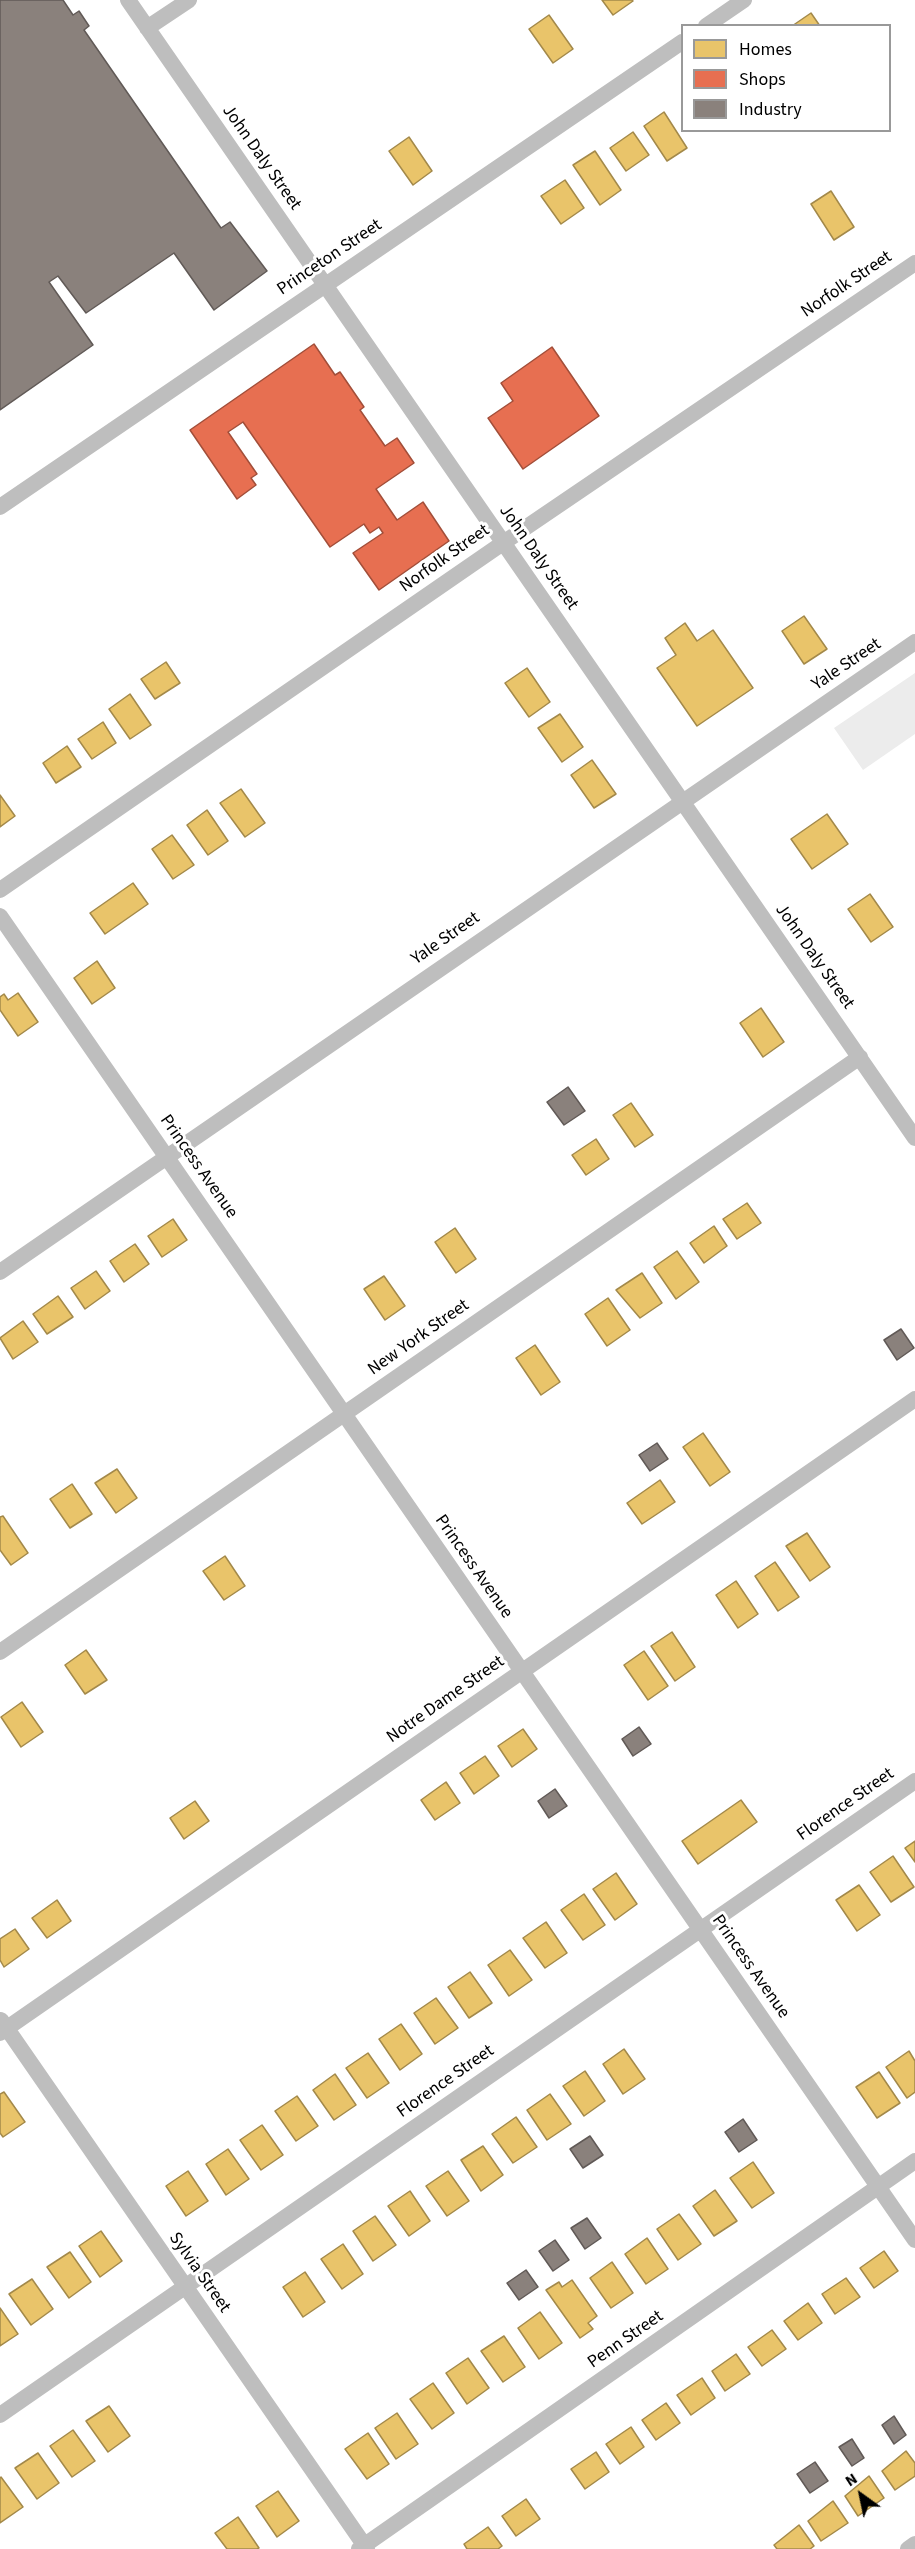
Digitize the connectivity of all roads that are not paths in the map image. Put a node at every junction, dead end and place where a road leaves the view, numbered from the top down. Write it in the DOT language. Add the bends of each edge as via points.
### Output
graph roads {
  1 [pos="128,0"];
  2 [pos="189,0"];
  3 [pos="744,0"];
  4 [pos="709,24"];
  5 [pos="147,28"];
  6 [pos="681,43"];
  7 [pos="915,263"];
  8 [pos="326,285"];
  9 [pos="0,507"];
  10 [pos="503,543"];
  11 [pos="915,642"];
  12 [pos="682,800"];
  13 [pos="0,890"];
  14 [pos="0,916"];
  15 [pos="860,1057"];
  16 [pos="915,1138"];
  17 [pos="166,1156"];
  18 [pos="0,1272"];
  19 [pos="915,1399"];
  20 [pos="344,1414"];
  21 [pos="0,1652"];
  22 [pos="522,1671"];
  23 [pos="915,1781"];
  24 [pos="700,1930"];
  25 [pos="2,2027"];
  26 [pos="915,2161"];
  27 [pos="879,2188"];
  28 [pos="915,2241"];
  29 [pos="185,2286"];
  30 [pos="0,2415"];
  31 [pos="915,2544"];
  32 [pos="363,2548"];
  33 [pos="908,2549"];
  1 -- 5 [label="street, John Daly Street"];
  2 -- 5 [label="street"];
  3 -- 4 [label="street"];
  5 -- 8 [label="street, John Daly Street"];
  6 -- 8 [label="street, Princeton Street"];
  7 -- 10 [label="street, Norfolk Street"];
  8 -- 9 [label="street, Princeton Street"];
  8 -- 10 [label="street, John Daly Street"];
  10 -- 12 [label="street, John Daly Street"];
  10 -- 13 [label="street, Norfolk Street"];
  11 -- 12 [label="street, Yale Street"];
  12 -- 15 [label="street, John Daly Street"];
  12 -- 17 [label="street, Yale Street"];
  14 -- 17 [label="street, Princess Avenue"];
  15 -- 16 [label="street, John Daly Street"];
  15 -- 20 [label="street, New York Street"];
  17 -- 18 [label="street, Yale Street"];
  17 -- 20 [label="street, Princess Avenue"];
  19 -- 22 [label="street, Notre Dame Street"];
  20 -- 21 [label="street, New York Street"];
  20 -- 22 [label="street, Princess Avenue"];
  22 -- 24 [label="street, Princess Avenue"];
  22 -- 25 [label="street, Notre Dame Street"];
  23 -- 24 [label="street, Florence Street"];
  24 -- 27 [label="street, Princess Avenue"];
  24 -- 29 [label="street, Florence Street"];
  25 -- 29 [label="street, Sylvia Street"];
  26 -- 27 [label="street, Penn Street"];
  27 -- 28 [label="street, Princess Avenue"];
  27 -- 32 [label="street, Penn Street"];
  29 -- 30 [label="street, Florence Street"];
  29 -- 32 [label="street, Sylvia Street"];
  31 -- 33 [label="street"];
}
